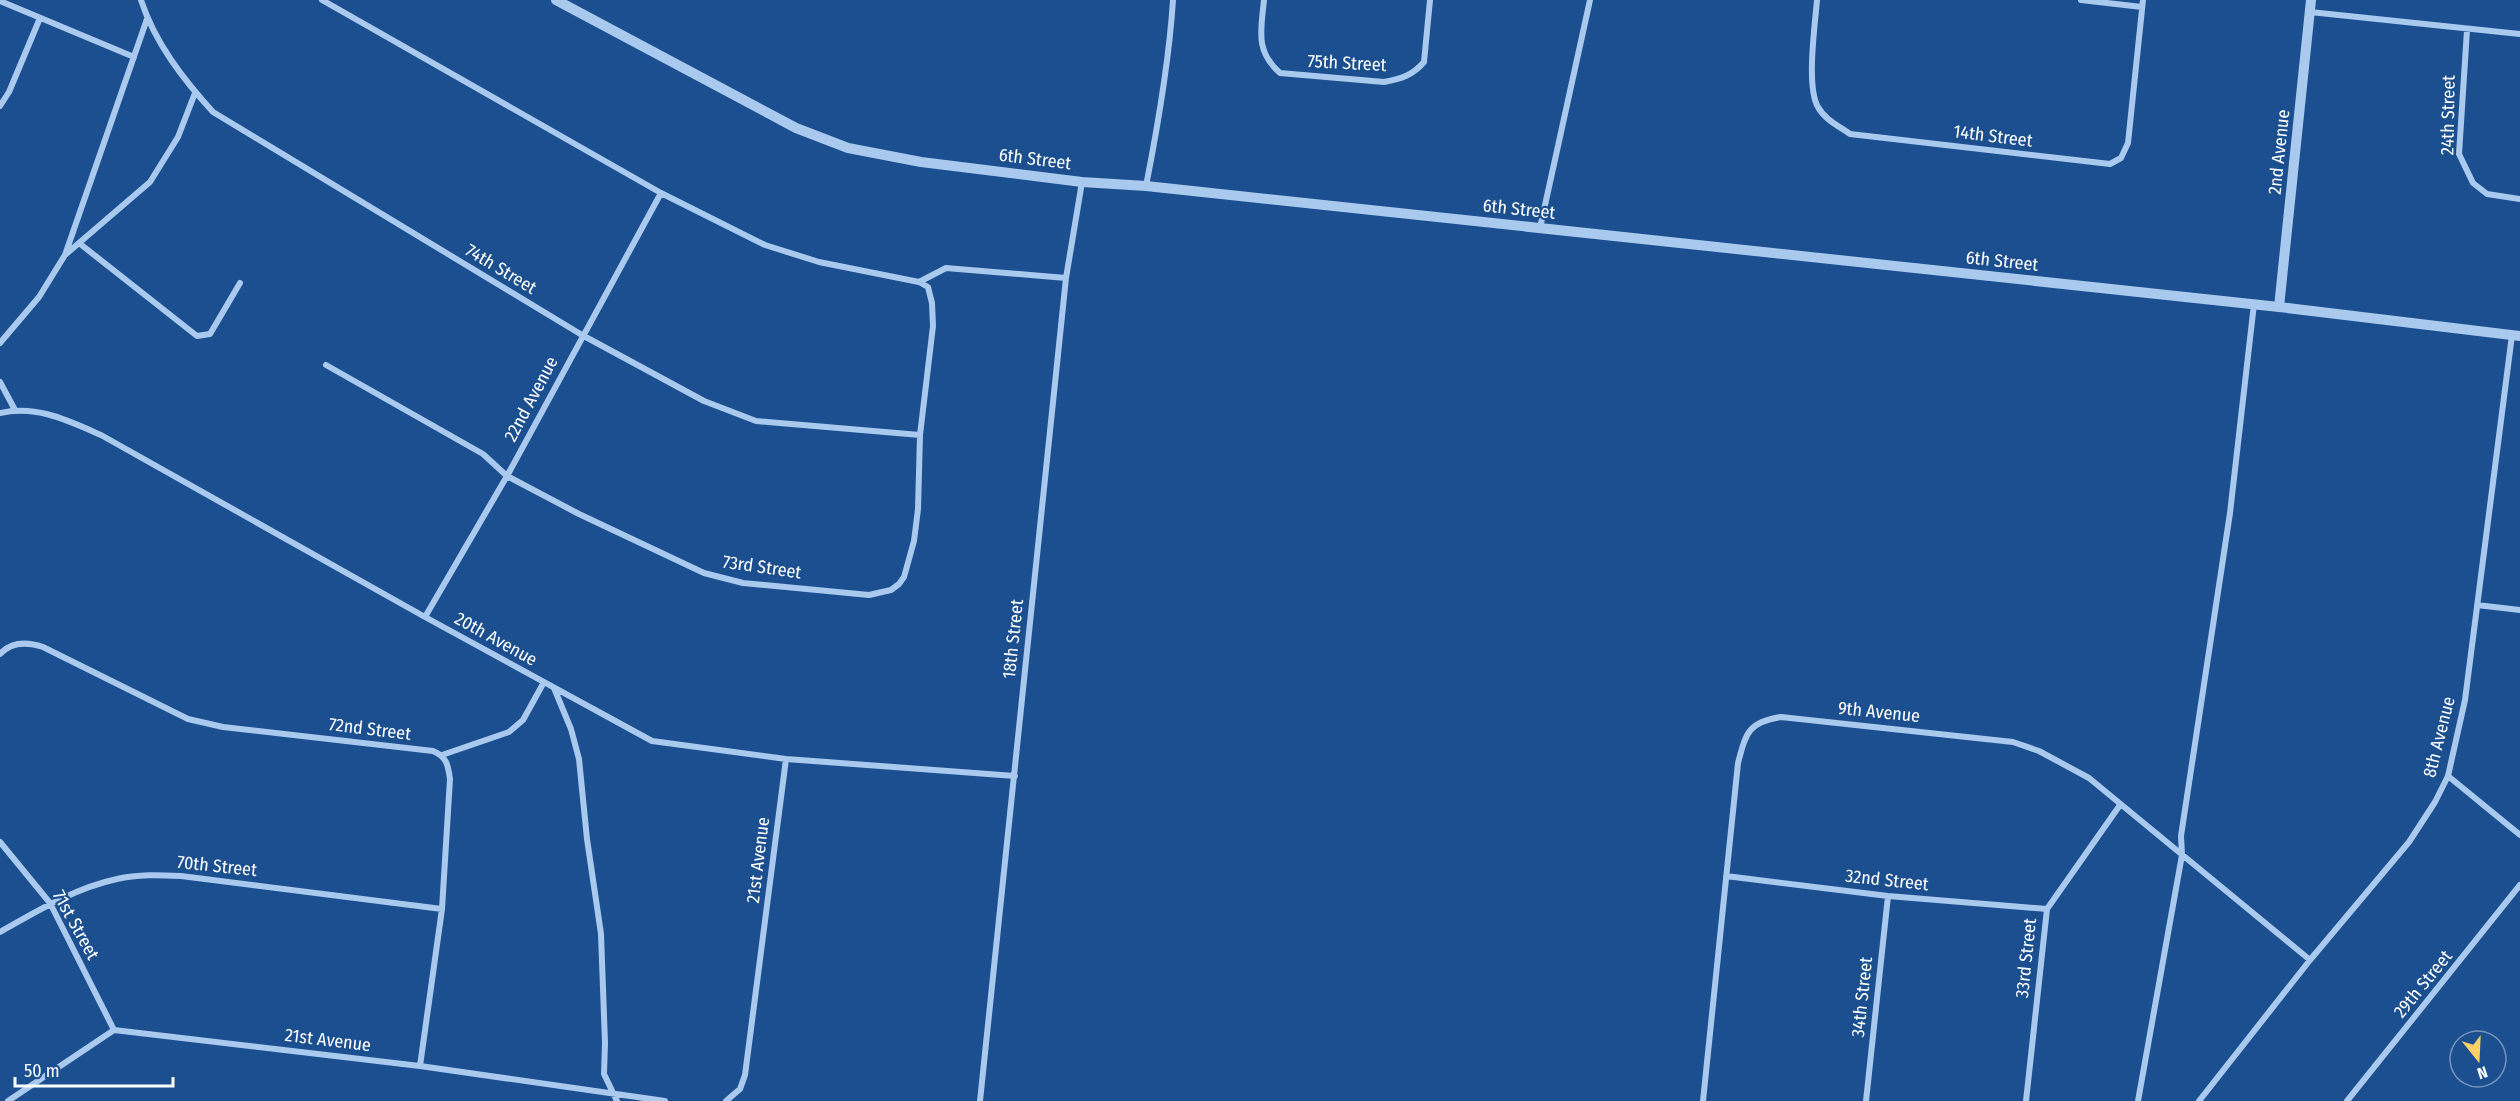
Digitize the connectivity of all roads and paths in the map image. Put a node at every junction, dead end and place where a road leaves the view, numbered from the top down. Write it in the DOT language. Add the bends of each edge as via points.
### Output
graph roads {
  1 [pos="141,0"];
  2 [pos="322,0"];
  3 [pos="556,0"];
  4 [pos="1173,0"];
  5 [pos="1264,0"];
  6 [pos="1430,0"];
  7 [pos="1590,0"];
  8 [pos="1816,0"];
  9 [pos="2081,0"];
  10 [pos="2311,0"];
  11 [pos="0,1"];
  12 [pos="2142,4"];
  13 [pos="2310,12"];
  14 [pos="40,18"];
  15 [pos="147,19"];
  16 [pos="2467,30"];
  17 [pos="2520,34"];
  18 [pos="134,57"];
  19 [pos="195,93"];
  20 [pos="0,106"];
  21 [pos="1082,182"];
  22 [pos="1146,186"];
  23 [pos="661,193"];
  24 [pos="2520,199"];
  25 [pos="1540,228"];
  26 [pos="79,243"];
  27 [pos="65,255"];
  28 [pos="1066,278"];
  29 [pos="919,282"];
  30 [pos="240,283"];
  31 [pos="2254,304"];
  32 [pos="2280,307"];
  33 [pos="582,335"];
  34 [pos="2516,336"];
  35 [pos="0,343"];
  36 [pos="326,365"];
  37 [pos="0,382"];
  38 [pos="15,410"];
  39 [pos="0,413"];
  40 [pos="920,435"];
  41 [pos="507,476"];
  42 [pos="2477,605"];
  43 [pos="2520,610"];
  44 [pos="425,618"];
  45 [pos="0,654"];
  46 [pos="544,682"];
  47 [pos="554,687"];
  48 [pos="442,755"];
  49 [pos="786,759"];
  50 [pos="1014,776"];
  51 [pos="2448,776"];
  52 [pos="2120,805"];
  53 [pos="2520,835"];
  54 [pos="0,843"];
  55 [pos="2182,855"];
  56 [pos="1726,876"];
  57 [pos="2520,885"];
  58 [pos="1888,896"];
  59 [pos="50,903"];
  60 [pos="442,909"];
  61 [pos="2047,909"];
  62 [pos="0,932"];
  63 [pos="2310,960"];
  64 [pos="114,1029"];
  65 [pos="420,1066"];
  66 [pos="616,1098"];
  67 [pos="8,1101"];
  68 [pos="665,1101"];
  69 [pos="726,1101"];
  70 [pos="980,1101"];
  71 [pos="1703,1101"];
  72 [pos="1866,1101"];
  73 [pos="2026,1101"];
  74 [pos="2138,1101"];
  75 [pos="2199,1101"];
  76 [pos="2347,1101"];
  1 -- 15 [label="street, 74th Street"];
  2 -- 23 [label="street"];
  3 -- 21 [label="street, 6th Street" via="796,128 848,148 921,162"];
  4 -- 22 [label="street" via="1171,37"];
  5 -- 6 [label="street, 75th Street" via="1263,53 1280,73 1384,82 1401,79 1424,62"];
  7 -- 25 [label="street"];
  8 -- 12 [label="street, 14th Street" via="1813,93 1826,118 1850,134 2110,164 2121,158 2128,143"];
  9 -- 12 [label="street"];
  10 -- 13 [label="street, 2nd Avenue"];
  11 -- 14 [label="street"];
  13 -- 16 [label="street"];
  13 -- 32 [label="street, 2nd Avenue"];
  14 -- 18 [label="street"];
  14 -- 20 [label="street"];
  15 -- 18 [label="street"];
  15 -- 19 [label="street, 74th Street"];
  16 -- 17 [label="street"];
  16 -- 24 [label="street, 24th Street" via="2459,154 2473,183 2487,194"];
  18 -- 27 [label="street"];
  19 -- 26 [label="street" via="178,137 150,182"];
  19 -- 33 [label="street, 74th Street" via="213,112"];
  21 -- 22 [label="street, 6th Street"];
  21 -- 28 [label="street, 18th Street"];
  22 -- 25 [label="street, 6th Street"];
  23 -- 29 [label="street" via="765,245 796,256"];
  23 -- 33 [label="street, 22nd Avenue"];
  25 -- 31 [label="street, 6th Street"];
  26 -- 27 [label="street"];
  26 -- 30 [label="street" via="197,336 210,334"];
  27 -- 35 [label="street" via="39,297"];
  28 -- 29 [label="street" via="945,268"];
  28 -- 50 [label="street, 18th Street"];
  29 -- 40 [label="street, 73rd Street" via="928,287 933,326"];
  31 -- 32 [label="street, 6th Street"];
  31 -- 55 [label="street" via="2230,513 2181,836"];
  32 -- 34 [label="street, 6th Street"];
  33 -- 40 [label="street, 74th Street" via="704,401 756,421"];
  33 -- 41 [label="street, 22nd Avenue"];
  34 -- 42 [label="street, 8th Avenue"];
  36 -- 41 [label="street, 73rd Street" via="483,454"];
  37 -- 38 [label="street"];
  38 -- 39 [label="street, 20th Avenue"];
  38 -- 44 [label="street, 20th Avenue" via="34,410 64,418 100,435"];
  40 -- 41 [label="street, 73rd Street" via="918,509 904,577 891,590 869,595 743,583 704,573"];
  41 -- 44 [label="street, 22nd Avenue"];
  42 -- 43 [label="street"];
  42 -- 51 [label="street, 8th Avenue" via="2465,700"];
  44 -- 46 [label="street, 20th Avenue"];
  45 -- 48 [label="street, 72nd Street" via="29,642 188,719 223,727"];
  46 -- 47 [label="street, 20th Avenue"];
  46 -- 48 [label="street" via="523,720 509,732"];
  47 -- 49 [label="street, 20th Avenue" via="652,741"];
  47 -- 66 [label="street" via="581,770 601,934 604,1074"];
  48 -- 60 [label="street" via="448,763 450,779"];
  49 -- 50 [label="street, 20th Avenue"];
  49 -- 69 [label="street, 21st Avenue" via="745,1075 740,1089"];
  50 -- 70 [label="street, 18th Street"];
  51 -- 53 [label="street"];
  51 -- 63 [label="street, 8th Avenue" via="2409,842"];
  52 -- 55 [label="street, 9th Avenue"];
  52 -- 56 [label="street, 9th Avenue" via="2089,778 2013,742 1781,717 1762,720 1750,728 1738,763"];
  52 -- 61 [label="street, 33rd Street"];
  54 -- 59 [label="street, 71st Street"];
  55 -- 63 [label="street, 9th Avenue"];
  55 -- 74 [label="street"];
  56 -- 58 [label="street, 32nd Street"];
  56 -- 71 [label="street, 9th Avenue"];
  57 -- 76 [label="street, 29th Street"];
  58 -- 61 [label="street, 32nd Street"];
  58 -- 72 [label="street, 34th Street"];
  59 -- 60 [label="street, 70th Street" via="116,879 147,875"];
  59 -- 62 [label="street, 70th Street"];
  59 -- 64 [label="street, 71st Street"];
  60 -- 65 [label="street"];
  61 -- 73 [label="street, 33rd Street"];
  63 -- 75 [label="street, 8th Avenue"];
  64 -- 65 [label="street, 21st Avenue"];
  64 -- 67 [label="street"];
  65 -- 66 [label="street, 21st Avenue"];
  66 -- 68 [label="street, 21st Avenue"];
}
